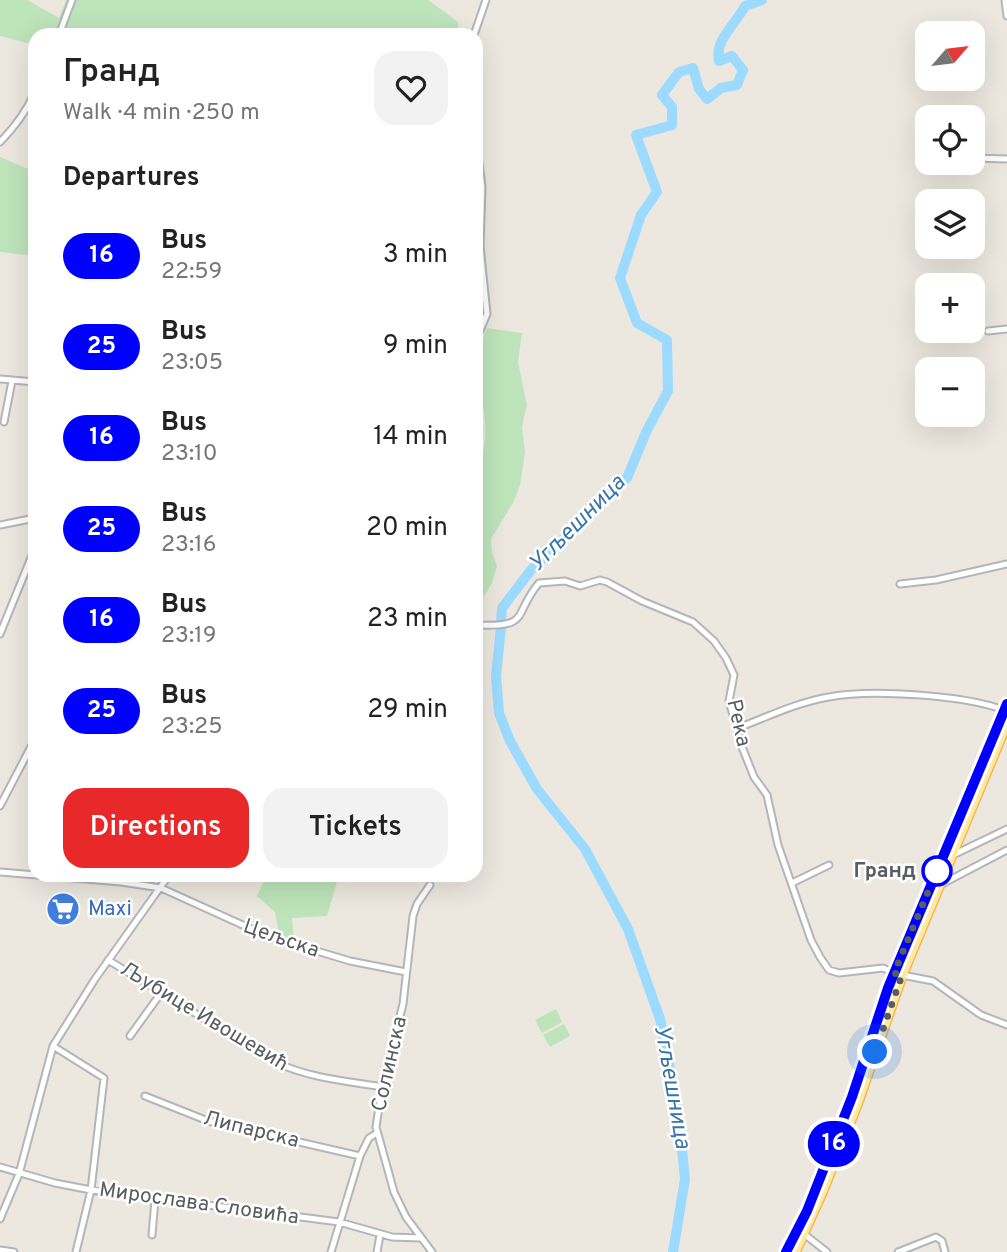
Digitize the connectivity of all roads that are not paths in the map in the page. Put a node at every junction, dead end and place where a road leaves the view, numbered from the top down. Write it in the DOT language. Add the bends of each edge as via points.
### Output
graph roads {
  1 [pos="72,0"];
  2 [pos="486,0"];
  3 [pos="1004,0"];
  4 [pos="1006,8"];
  5 [pos="1007,16"];
  6 [pos="62,28"];
  7 [pos="476,28"];
  8 [pos="28,109"];
  9 [pos="0,142"];
  10 [pos="985,158"];
  11 [pos="1007,159"];
  12 [pos="483,275"];
  13 [pos="483,323"];
  14 [pos="1007,329"];
  15 [pos="988,331"];
  16 [pos="0,379"];
  17 [pos="12,381"];
  18 [pos="28,382"];
  19 [pos="4,422"];
  20 [pos="28,519"];
  21 [pos="0,525"];
  22 [pos="1007,564"];
  23 [pos="28,565"];
  24 [pos="900,584"];
  25 [pos="483,625"];
  26 [pos="0,634"];
  27 [pos="1006,707"];
  28 [pos="1007,722"];
  29 [pos="738,728"];
  30 [pos="28,752"];
  31 [pos="0,806"];
  32 [pos="1007,829"];
  33 [pos="1007,850"];
  34 [pos="953,855"];
  35 [pos="829,865"];
  36 [pos="0,872"];
  37 [pos="28,874"];
  38 [pos="127,882"];
  39 [pos="165,882"];
  40 [pos="792,883"];
  41 [pos="430,885"];
  42 [pos="940,885"];
  43 [pos="161,888"];
  44 [pos="108,960"];
  45 [pos="406,972"];
  46 [pos="898,974"];
  47 [pos="161,993"];
  48 [pos="1007,1025"];
  49 [pos="131,1036"];
  50 [pos="53,1046"];
  51 [pos="382,1087"];
  52 [pos="145,1096"];
  53 [pos="377,1132"];
  54 [pos="360,1156"];
  55 [pos="0,1167"];
  56 [pos="19,1174"];
  57 [pos="92,1190"];
  58 [pos="155,1200"];
  59 [pos="0,1219"];
  60 [pos="339,1223"];
  61 [pos="152,1234"];
  62 [pos="804,1234"];
  63 [pos="380,1235"];
  64 [pos="420,1238"];
  65 [pos="0,1250"];
  66 [pos="14,1252"];
  67 [pos="76,1252"];
  68 [pos="331,1252"];
  69 [pos="377,1252"];
  70 [pos="432,1252"];
  71 [pos="786,1252"];
  72 [pos="795,1252"];
  73 [pos="827,1252"];
  74 [pos="898,1252"];
  75 [pos="946,1252"];
  1 -- 6 [label="street"];
  2 -- 7 [label="street"];
  3 -- 4 [label="street"];
  4 -- 5 [label="street"];
  8 -- 9 [label="street"];
  10 -- 11 [label="street"];
  12 -- 13 [label="street" via="487,314"];
  14 -- 15 [label="street"];
  16 -- 17 [label="street"];
  17 -- 18 [label="street"];
  17 -- 19 [label="street"];
  20 -- 21 [label="street"];
  22 -- 24 [label="street"];
  23 -- 26 [label="street"];
  25 -- 29 [label="street, Река" via="514,622 539,583 565,581 580,586 607,582 693,622 714,641 734,675 729,701"];
  27 -- 29 [label="street" via="881,693 853,695 812,701"];
  27 -- 46 [label="main road"];
  28 -- 34 [label="main road"];
  29 -- 40 [label="street, Река" via="751,771 767,795 774,834"];
  30 -- 31 [label="street"];
  32 -- 34 [label="street"];
  33 -- 42 [label="street"];
  34 -- 42 [label="main road"];
  35 -- 40 [label="street"];
  36 -- 37 [label="street, Цељска"];
  38 -- 43 [label="street, Цељска"];
  39 -- 43 [label="street"];
  40 -- 46 [label="street, Река" via="816,950 829,970 845,973 883,968"];
  41 -- 45 [label="street, Солинска" via="413,916"];
  42 -- 46 [label="main road"];
  43 -- 44 [label="street"];
  43 -- 45 [label="street, Цељска" via="267,936"];
  44 -- 47 [label="street, Љубице Ивошевић"];
  44 -- 50 [label="street"];
  45 -- 51 [label="street, Солинска" via="403,1004"];
  46 -- 48 [label="street" via="933,981 981,1015"];
  46 -- 62 [label="main road" via="857,1104"];
  46 -- 71 [label="main road" via="807,1211"];
  47 -- 49 [label="street"];
  47 -- 51 [label="street, Љубице Ивошевић" via="286,1068"];
  50 -- 56 [label="street"];
  50 -- 57 [label="street" via="104,1078"];
  51 -- 53 [label="street, Солинска"];
  52 -- 54 [label="street, Липарска" via="208,1121"];
  53 -- 54 [label="street" via="367,1140"];
  53 -- 64 [label="street, Солинска" via="394,1192"];
  54 -- 60 [label="street"];
  55 -- 56 [label="street, Мирослава Словића"];
  56 -- 57 [label="street, Мирослава Словића"];
  56 -- 59 [label="street"];
  57 -- 58 [label="street, Мирослава Словића"];
  57 -- 67 [label="street"];
  58 -- 60 [label="street, Мирослава Словића"];
  58 -- 61 [label="street"];
  60 -- 63 [label="street, Мирослава Словића"];
  60 -- 68 [label="street"];
  62 -- 72 [label="main road"];
  62 -- 73 [label="street"];
  63 -- 64 [label="street"];
  63 -- 69 [label="street"];
  64 -- 70 [label="street, Солинска"];
  65 -- 66 [label="street"];
  74 -- 75 [label="street" via="936,1237"];
}
